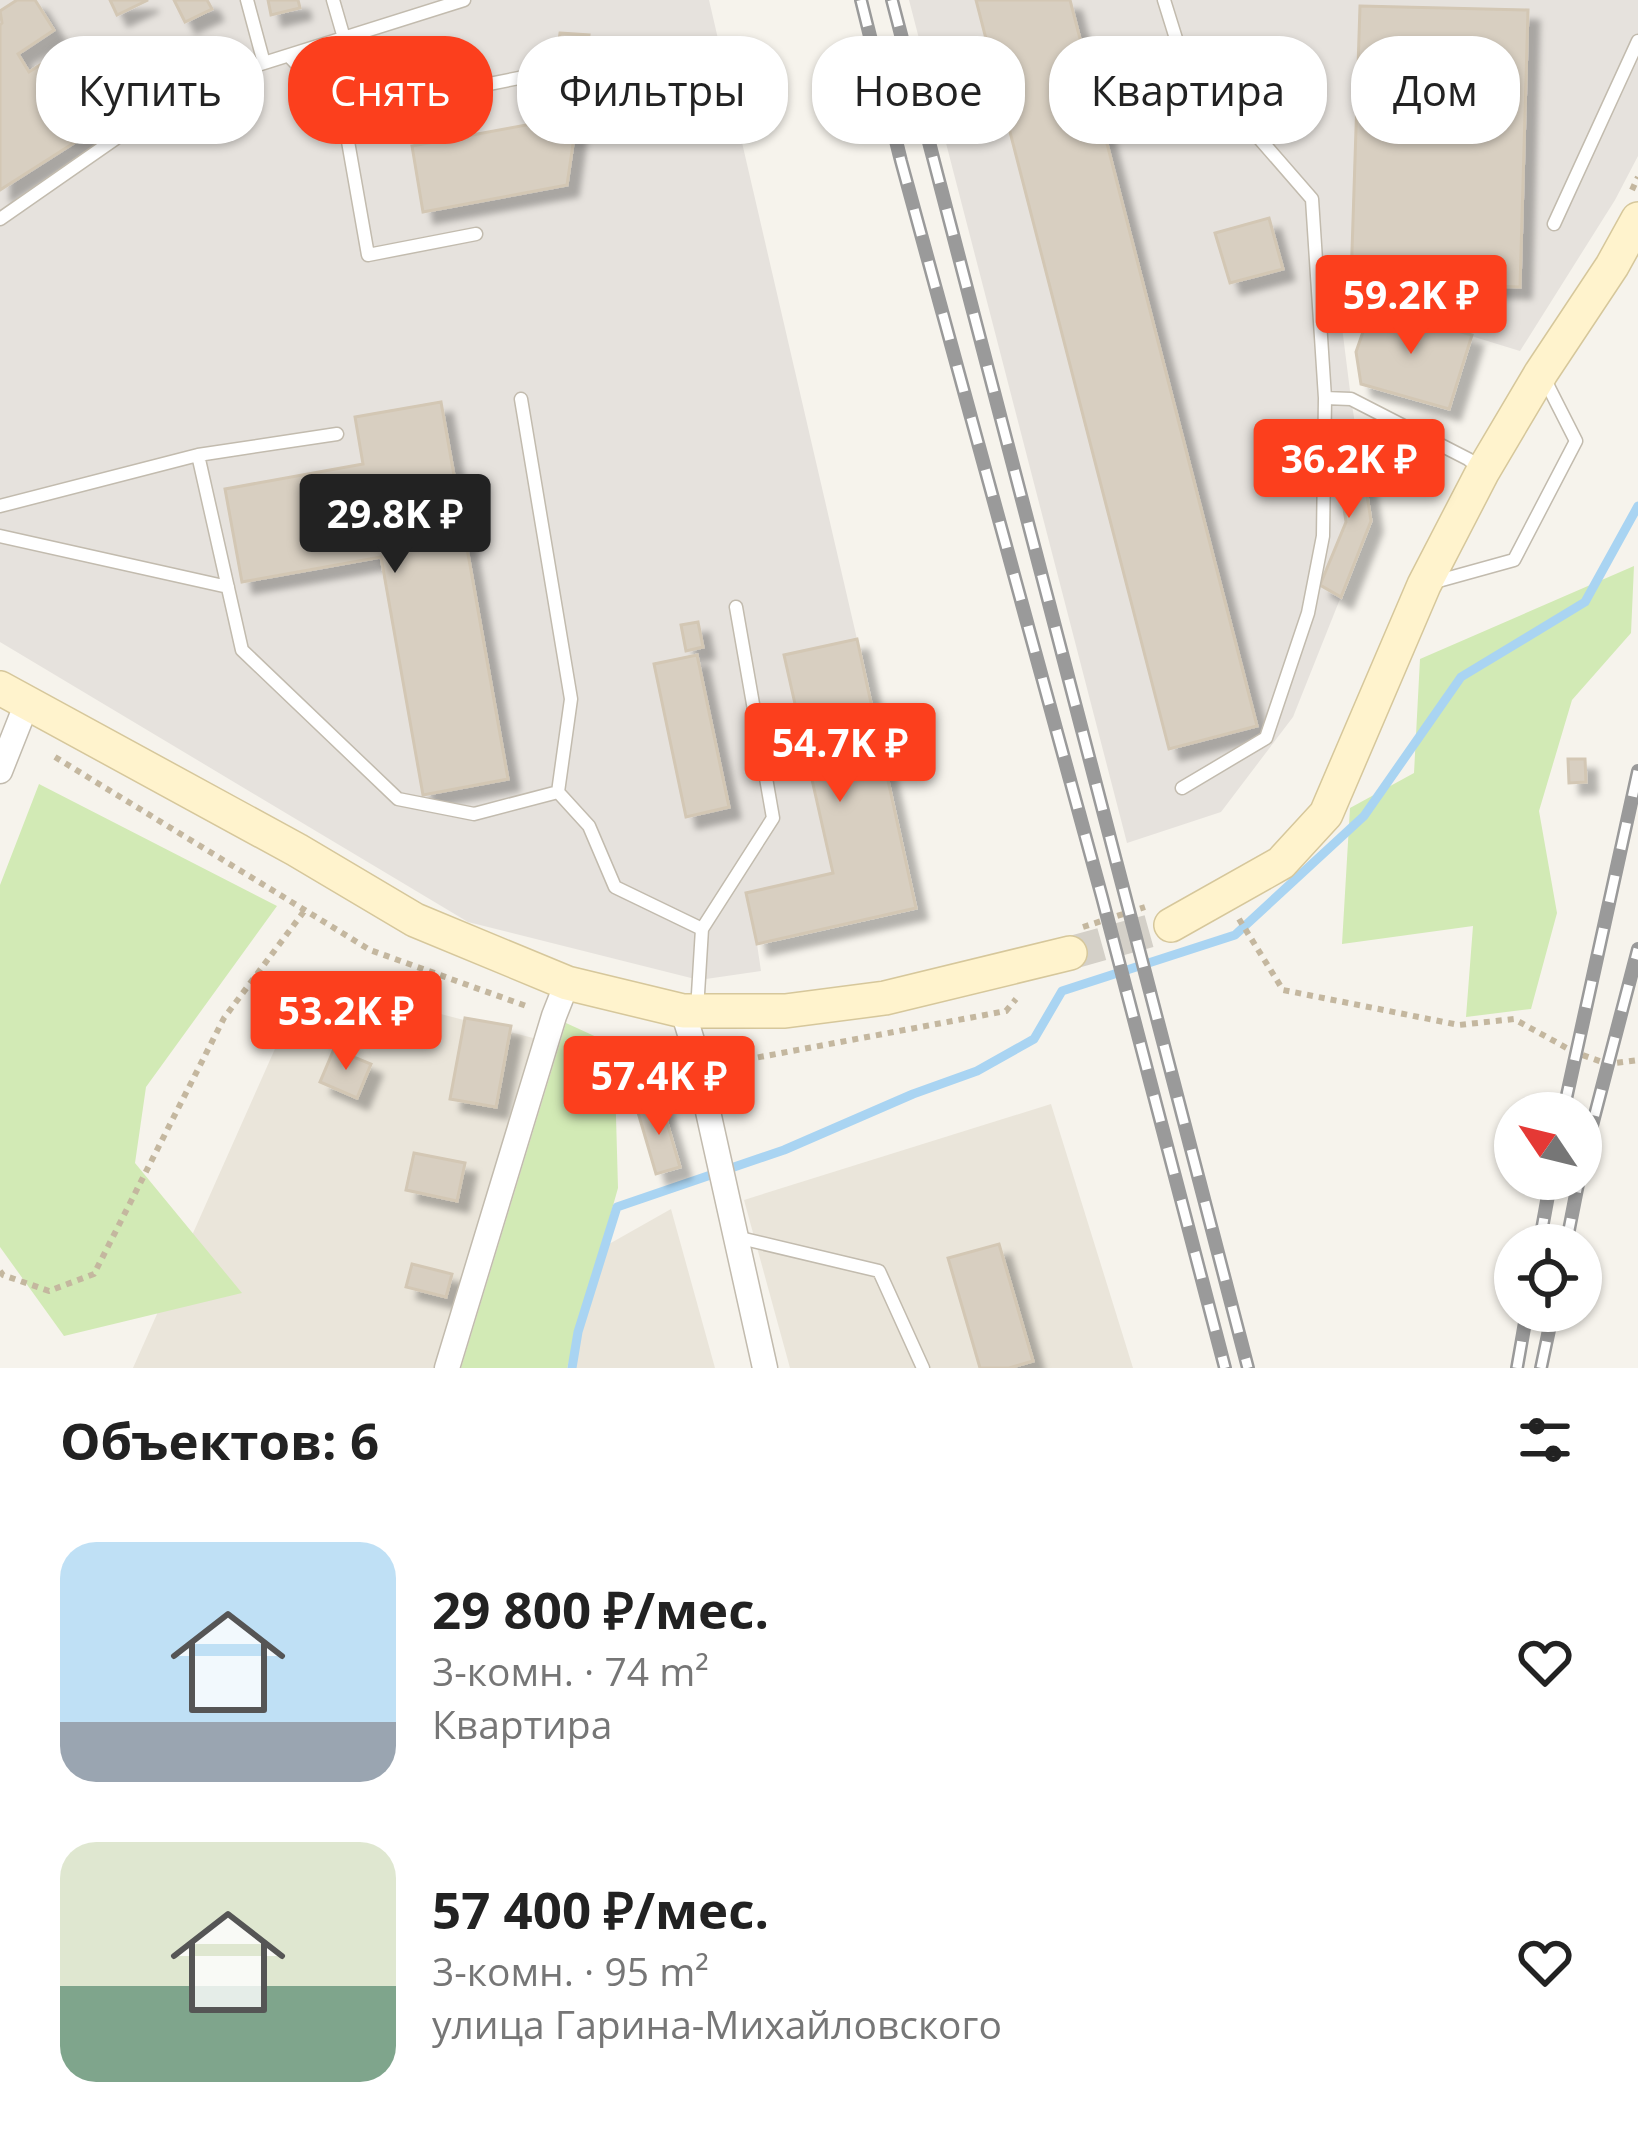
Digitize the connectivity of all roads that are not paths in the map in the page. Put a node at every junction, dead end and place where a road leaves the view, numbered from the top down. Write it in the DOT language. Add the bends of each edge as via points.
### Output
graph roads {
  1 [pos="247,0"];
  2 [pos="333,0"];
  3 [pos="464,0"];
  4 [pos="1164,0"];
  5 [pos="257,36"];
  6 [pos="343,36"];
  7 [pos="350,36"];
  8 [pos="1638,41"];
  9 [pos="288,56"];
  10 [pos="264,64"];
  11 [pos="108,144"];
  12 [pos="348,144"];
  13 [pos="1633,208"];
  14 [pos="0,219"];
  15 [pos="1554,224"];
  16 [pos="476,234"];
  17 [pos="1541,373"];
  18 [pos="1324,398"];
  19 [pos="521,399"];
  20 [pos="337,434"];
  21 [pos="198,455"];
  22 [pos="1483,471"];
  23 [pos="0,506"];
  24 [pos="0,536"];
  25 [pos="1424,585"];
  26 [pos="228,587"];
  27 [pos="736,608"];
  28 [pos="14,708"];
  29 [pos="0,771"];
  30 [pos="1182,788"];
  31 [pos="558,792"];
  32 [pos="1163,914"];
  33 [pos="702,929"];
  34 [pos="1060,956"];
  35 [pos="567,983"];
  36 [pos="691,1022"];
  37 [pos="736,1237"];
  38 [pos="447,1368"];
  39 [pos="765,1368"];
  40 [pos="923,1368"];
  1 -- 5 [label="lane"];
  2 -- 6 [label="lane"];
  3 -- 7 [label="lane"];
  4 -- 18 [label="lane" via="1178,45 1312,200"];
  8 -- 15 [label="lane"];
  9 -- 10 [label="lane"];
  11 -- 14 [label="lane"];
  12 -- 16 [label="lane" via="368,255"];
  13 -- 17 [label="street" via="1612,266"];
  17 -- 22 [label="street"];
  17 -- 25 [label="lane" via="1576,441 1514,560"];
  18 -- 22 [label="lane" via="1351,399"];
  18 -- 30 [label="lane" via="1323,536 1308,613 1266,738"];
  19 -- 31 [label="lane" via="572,699"];
  20 -- 21 [label="lane"];
  21 -- 23 [label="lane"];
  21 -- 26 [label="lane"];
  22 -- 25 [label="street"];
  24 -- 26 [label="lane"];
  25 -- 32 [label="street" via="1326,814 1281,863 1225,895"];
  26 -- 31 [label="lane" via="242,650 398,799 474,814"];
  27 -- 33 [label="lane" via="773,818"];
  28 -- 29 [label="street"];
  28 -- 35 [label="street" via="297,850 416,920"];
  31 -- 33 [label="lane" via="589,826 615,887"];
  33 -- 36 [label="lane"];
  34 -- 36 [label="street" via="885,998"];
  35 -- 36 [label="street"];
  35 -- 38 [label="street"];
  36 -- 37 [label="street"];
  37 -- 39 [label="street"];
  37 -- 40 [label="lane" via="879,1270"];
}
